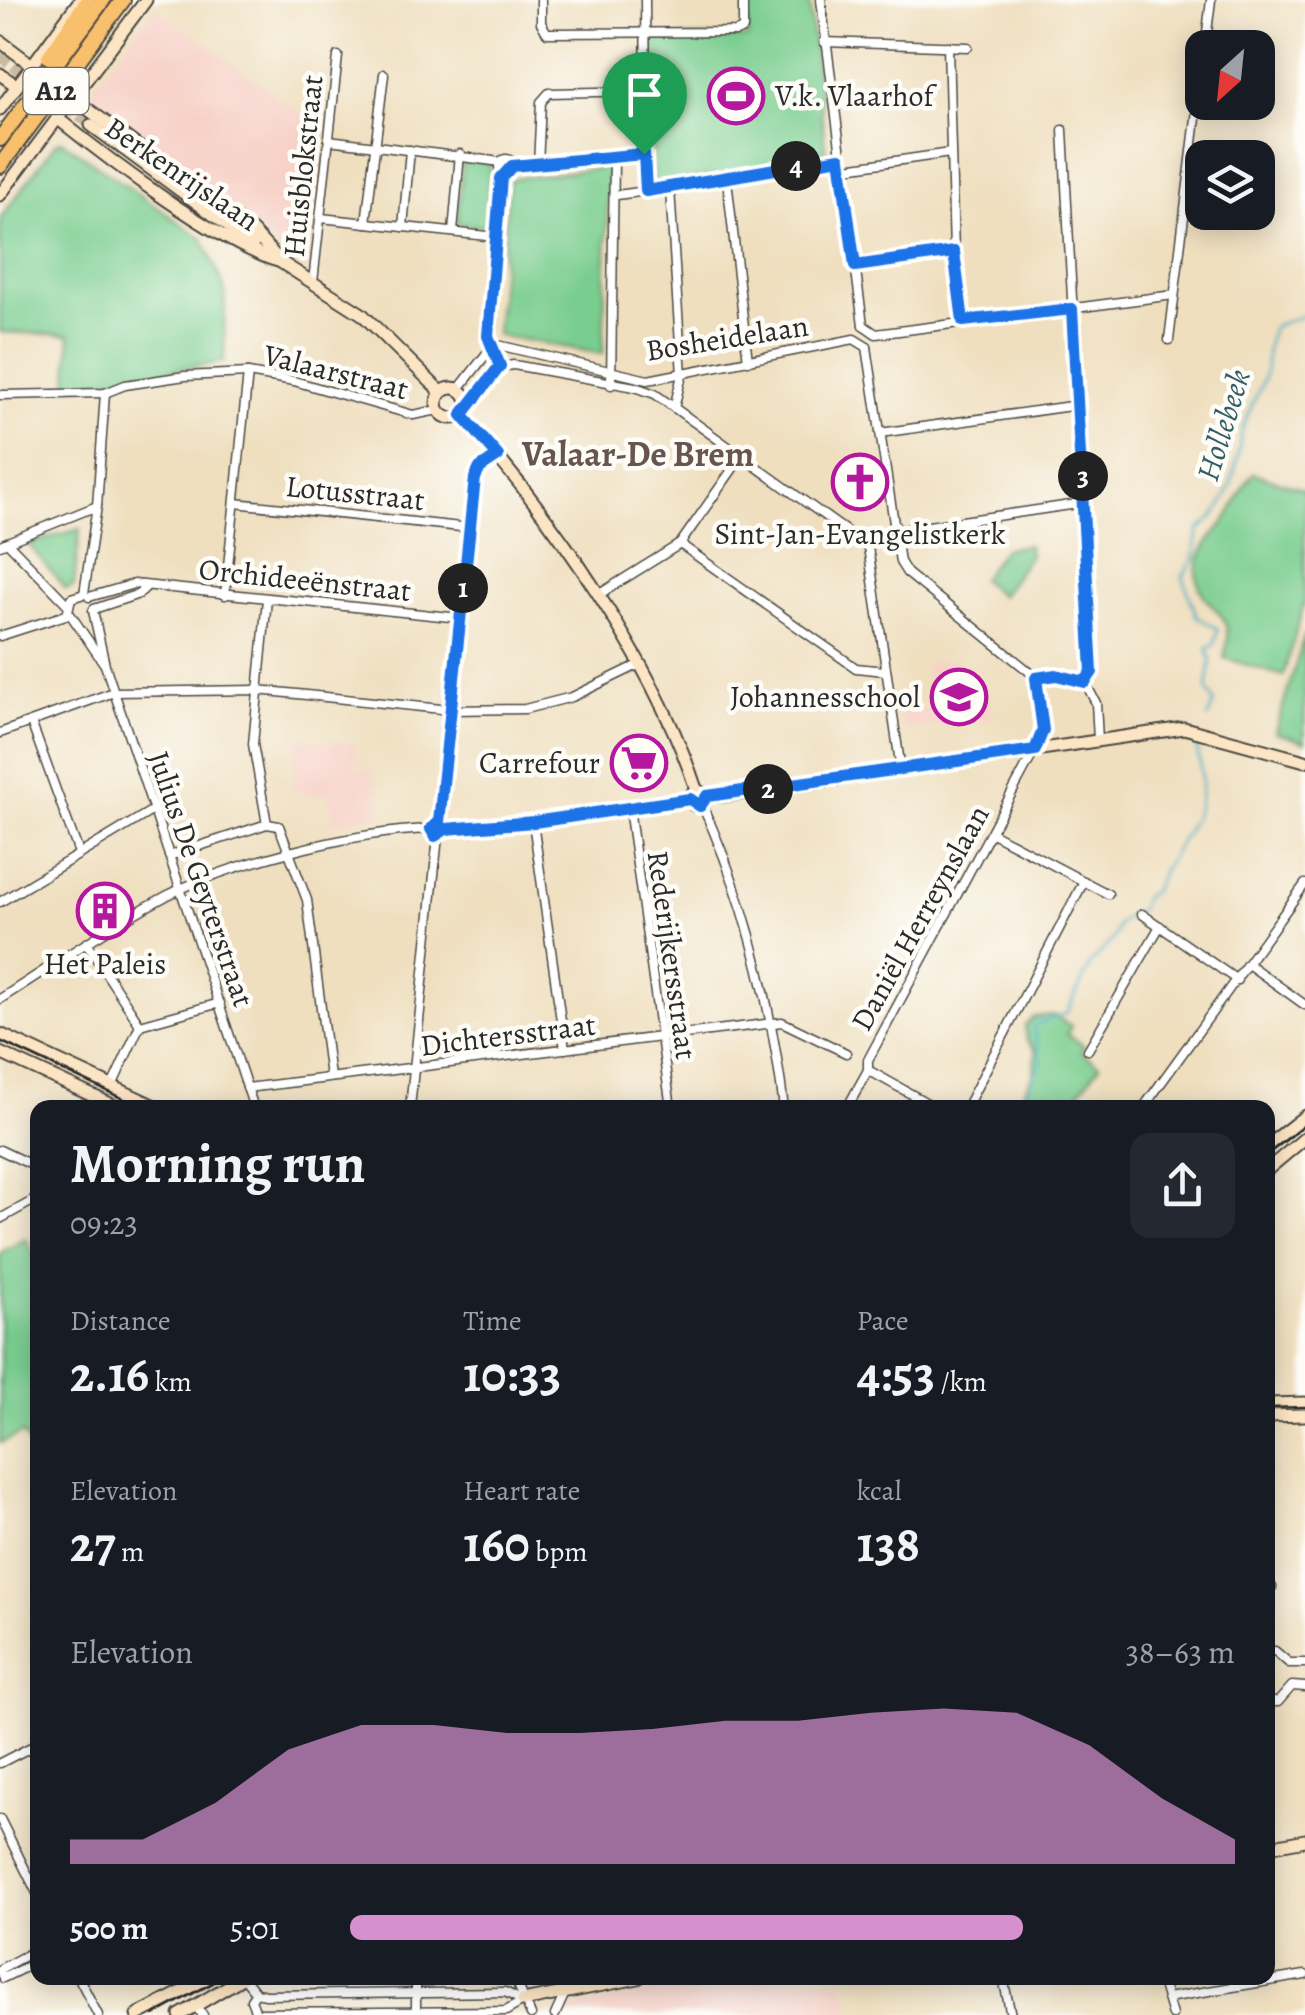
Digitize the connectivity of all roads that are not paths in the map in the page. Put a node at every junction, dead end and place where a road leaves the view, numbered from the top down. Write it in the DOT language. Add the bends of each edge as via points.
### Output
graph roads {
  1 [pos="84,0"];
  2 [pos="103,0"];
  3 [pos="123,0"];
  4 [pos="146,0"];
  5 [pos="541,0"];
  6 [pos="645,0"];
  7 [pos="743,0"];
  8 [pos="820,0"];
  9 [pos="1211,0"];
  10 [pos="1207,30"];
  11 [pos="645,32"];
  12 [pos="0,41"];
  13 [pos="824,42"];
  14 [pos="948,46"];
  15 [pos="968,47"];
  16 [pos="338,56"];
  17 [pos="32,65"];
  18 [pos="0,74"];
  19 [pos="384,74"];
  20 [pos="16,86"];
  21 [pos="644,91"];
  22 [pos="73,98"];
  23 [pos="0,109"];
  24 [pos="58,118"];
  25 [pos="1196,120"];
  26 [pos="0,123"];
  27 [pos="92,125"];
  28 [pos="1062,130"];
  29 [pos="0,139"];
  30 [pos="330,140"];
  31 [pos="374,145"];
  32 [pos="410,150"];
  33 [pos="950,152"];
  34 [pos="460,154"];
  35 [pos="644,154"];
  36 [pos="614,158"];
  37 [pos="840,158"];
  38 [pos="502,162"];
  39 [pos="538,165"];
  40 [pos="0,166"];
  41 [pos="512,166"];
  42 [pos="840,169"];
  43 [pos="504,173"];
  44 [pos="727,180"];
  45 [pos="670,189"];
  46 [pos="646,191"];
  47 [pos="0,195"];
  48 [pos="616,195"];
  49 [pos="321,218"];
  50 [pos="366,222"];
  51 [pos="402,226"];
  52 [pos="453,232"];
  53 [pos="496,237"];
  54 [pos="954,252"];
  55 [pos="282,262"];
  56 [pos="855,266"];
  57 [pos="312,282"];
  58 [pos="1174,296"];
  59 [pos="1072,309"];
  60 [pos="963,321"];
  61 [pos="863,325"];
  62 [pos="876,334"];
  63 [pos="854,339"];
  64 [pos="1169,340"];
  65 [pos="491,348"];
  66 [pos="866,348"];
  67 [pos="748,360"];
  68 [pos="500,366"];
  69 [pos="612,370"];
  70 [pos="248,373"];
  71 [pos="682,375"];
  72 [pos="648,380"];
  73 [pos="611,385"];
  74 [pos="635,387"];
  75 [pos="458,390"];
  76 [pos="442,392"];
  77 [pos="105,393"];
  78 [pos="0,395"];
  79 [pos="1078,406"];
  80 [pos="674,408"];
  81 [pos="438,410"];
  82 [pos="465,410"];
  83 [pos="880,434"];
  84 [pos="498,456"];
  85 [pos="742,457"];
  86 [pos="234,503"];
  87 [pos="1084,503"];
  88 [pos="97,506"];
  89 [pos="470,528"];
  90 [pos="895,531"];
  91 [pos="4,544"];
  92 [pos="680,544"];
  93 [pos="146,588"];
  94 [pos="224,595"];
  95 [pos="598,595"];
  96 [pos="86,596"];
  97 [pos="267,599"];
  98 [pos="93,610"];
  99 [pos="71,612"];
  100 [pos="460,618"];
  101 [pos="0,636"];
  102 [pos="638,664"];
  103 [pos="105,665"];
  104 [pos="886,671"];
  105 [pos="1036,678"];
  106 [pos="1085,682"];
  107 [pos="258,690"];
  108 [pos="114,692"];
  109 [pos="451,710"];
  110 [pos="31,722"];
  111 [pos="0,732"];
  112 [pos="1098,740"];
  113 [pos="1035,750"];
  114 [pos="1305,762"];
  115 [pos="900,770"];
  116 [pos="699,797"];
  117 [pos="629,808"];
  118 [pos="153,810"];
  119 [pos="534,822"];
  120 [pos="267,824"];
  121 [pos="442,825"];
  122 [pos="434,833"];
  123 [pos="992,833"];
  124 [pos="79,853"];
  125 [pos="291,854"];
  126 [pos="169,856"];
  127 [pos="1084,881"];
  128 [pos="1305,884"];
  129 [pos="0,886"];
  130 [pos="182,888"];
  131 [pos="1108,894"];
  132 [pos="2,901"];
  133 [pos="1142,914"];
  134 [pos="1160,926"];
  135 [pos="87,944"];
  136 [pos="1248,964"];
  137 [pos="1237,980"];
  138 [pos="0,999"];
  139 [pos="220,1003"];
  140 [pos="1305,1005"];
  141 [pos="773,1023"];
  142 [pos="140,1025"];
  143 [pos="0,1034"];
  144 [pos="661,1039"];
  145 [pos="565,1049"];
  146 [pos="1088,1050"];
  147 [pos="0,1052"];
  148 [pos="846,1053"];
  149 [pos="414,1067"];
  150 [pos="868,1070"];
  151 [pos="330,1077"];
  152 [pos="112,1086"];
  153 [pos="247,1088"];
  154 [pos="96,1100"];
  155 [pos="142,1100"];
  156 [pos="251,1100"];
  157 [pos="411,1100"];
  158 [pos="670,1100"];
  159 [pos="783,1100"];
  160 [pos="851,1100"];
  161 [pos="922,1100"];
  162 [pos="970,1100"];
  163 [pos="1149,1100"];
  164 [pos="1305,1116"];
  165 [pos="1305,1138"];
  166 [pos="1275,1140"];
  167 [pos="0,1150"];
  168 [pos="1275,1162"];
  169 [pos="30,1164"];
  170 [pos="30,1203"];
  171 [pos="0,1220"];
  172 [pos="1305,1403"];
  173 [pos="1275,1404"];
  174 [pos="1275,1416"];
  175 [pos="1305,1416"];
  176 [pos="1275,1651"];
  177 [pos="1305,1663"];
  178 [pos="1305,1686"];
  179 [pos="1275,1702"];
  180 [pos="30,1748"];
  181 [pos="0,1763"];
  182 [pos="0,1819"];
  183 [pos="1305,1840"];
  184 [pos="1275,1845"];
  185 [pos="30,1879"];
  186 [pos="30,1966"];
  187 [pos="0,1970"];
  188 [pos="1305,1976"];
  189 [pos="1275,1981"];
  190 [pos="83,1985"];
  191 [pos="195,1985"];
  192 [pos="234,1985"];
  193 [pos="249,1985"];
  194 [pos="416,1985"];
  195 [pos="517,1985"];
  196 [pos="604,1985"];
  197 [pos="1005,1985"];
  198 [pos="1163,1985"];
  199 [pos="1248,1985"];
  200 [pos="256,1993"];
  201 [pos="565,1993"];
  202 [pos="416,1994"];
  203 [pos="1166,1998"];
  204 [pos="523,2001"];
  205 [pos="200,2011"];
  206 [pos="416,2013"];
  207 [pos="98,2015"];
  208 [pos="137,2015"];
  209 [pos="180,2015"];
  210 [pos="531,2015"];
  211 [pos="555,2015"];
  212 [pos="1011,2015"];
  213 [pos="1172,2015"];
  1 -- 17 [label="street"];
  1 -- 26 [label="highway"];
  2 -- 29 [label="highway, A12"];
  3 -- 40 [label="highway, A12"];
  4 -- 22 [label="street"];
  5 -- 11 [label="street" via="548,32"];
  6 -- 11 [label="street"];
  7 -- 11 [label="street" via="743,29 736,32"];
  8 -- 13 [label="street"];
  9 -- 10 [label="street"];
  11 -- 21 [label="street"];
  12 -- 17 [label="street"];
  13 -- 14 [label="street"];
  13 -- 37 [label="street"];
  14 -- 15 [label="street"];
  14 -- 33 [label="street"];
  16 -- 30 [label="street, Huisblokstraat"];
  17 -- 20 [label="street"];
  18 -- 20 [label="street"];
  19 -- 31 [label="street"];
  20 -- 23 [label="street"];
  21 -- 35 [label="street"];
  21 -- 39 [label="street" via="549,93 541,102"];
  22 -- 24 [label="street"];
  22 -- 55 [label="street, Berkenrijslaan" via="253,232"];
  24 -- 47 [label="street"];
  24 -- 55 [label="street, Berkenrijslaan" via="208,226 258,256"];
  25 -- 58 [label="street"];
  27 -- 55 [label="street"];
  28 -- 59 [label="street"];
  30 -- 31 [label="street"];
  30 -- 49 [label="street, Huisblokstraat"];
  31 -- 32 [label="street"];
  31 -- 50 [label="street"];
  32 -- 34 [label="street"];
  32 -- 51 [label="street"];
  33 -- 42 [label="street"];
  33 -- 54 [label="street"];
  34 -- 38 [label="street"];
  34 -- 52 [label="street"];
  35 -- 36 [label="street"];
  35 -- 46 [label="street"];
  36 -- 39 [label="street"];
  36 -- 48 [label="street"];
  37 -- 42 [label="street"];
  37 -- 44 [label="street"];
  38 -- 41 [label="street"];
  38 -- 43 [label="street"];
  39 -- 41 [label="street"];
  41 -- 43 [label="street"];
  42 -- 56 [label="street"];
  43 -- 53 [label="street"];
  44 -- 45 [label="street"];
  44 -- 67 [label="street"];
  45 -- 46 [label="street"];
  45 -- 71 [label="street"];
  46 -- 48 [label="street"];
  48 -- 69 [label="street"];
  49 -- 50 [label="street"];
  49 -- 57 [label="street, Huisblokstraat"];
  50 -- 51 [label="street"];
  51 -- 52 [label="street"];
  52 -- 53 [label="street"];
  53 -- 65 [label="street"];
  54 -- 56 [label="street"];
  54 -- 60 [label="street"];
  55 -- 57 [label="street, Berkenrijslaan"];
  56 -- 61 [label="street"];
  57 -- 76 [label="street, Berkenrijslaan" via="362,314"];
  58 -- 59 [label="street"];
  58 -- 64 [label="street"];
  59 -- 60 [label="street"];
  59 -- 79 [label="street"];
  60 -- 62 [label="street"];
  61 -- 62 [label="street"];
  61 -- 63 [label="street, Bosheidelaan"];
  62 -- 66 [label="street"];
  63 -- 66 [label="street, Bosheidelaan"];
  63 -- 67 [label="street, Bosheidelaan"];
  65 -- 68 [label="street"];
  65 -- 69 [label="street, Bosheidelaan"];
  65 -- 75 [label="street"];
  66 -- 83 [label="street"];
  67 -- 71 [label="street, Bosheidelaan"];
  68 -- 73 [label="street"];
  68 -- 82 [label="street"];
  69 -- 72 [label="street, Bosheidelaan"];
  69 -- 73 [label="street"];
  70 -- 77 [label="street, Valaarstraat" via="125,384"];
  70 -- 81 [label="street, Valaarstraat" via="413,415"];
  70 -- 86 [label="street"];
  71 -- 72 [label="street, Bosheidelaan"];
  71 -- 80 [label="street"];
  72 -- 74 [label="street"];
  73 -- 74 [label="street"];
  74 -- 80 [label="street"];
  75 -- 76 [label="street"];
  75 -- 82 [label="street"];
  76 -- 81 [label="street"];
  77 -- 78 [label="street, Valaarstraat"];
  77 -- 88 [label="street"];
  79 -- 83 [label="street"];
  79 -- 87 [label="street"];
  80 -- 85 [label="street"];
  81 -- 82 [label="street" via="450,418"];
  82 -- 84 [label="street"];
  83 -- 90 [label="street"];
  84 -- 89 [label="street" via="480,468"];
  84 -- 95 [label="street"];
  85 -- 92 [label="street"];
  85 -- 104 [label="street" via="868,547"];
  86 -- 89 [label="street, Lotusstraat"];
  86 -- 94 [label="street"];
  87 -- 90 [label="street"];
  87 -- 106 [label="street" via="1092,672"];
  88 -- 91 [label="street"];
  88 -- 96 [label="street"];
  89 -- 100 [label="street"];
  90 -- 105 [label="street" via="907,573"];
  91 -- 99 [label="street, Julius De Geyterstraat"];
  92 -- 95 [label="street"];
  92 -- 104 [label="street" via="856,668"];
  93 -- 94 [label="street, Orchideeënstraat"];
  93 -- 96 [label="street, Orchideeënstraat" via="123,584"];
  93 -- 98 [label="street, Orchideeënstraat"];
  94 -- 97 [label="street, Orchideeënstraat"];
  95 -- 102 [label="street"];
  96 -- 98 [label="street, Julius De Geyterstraat"];
  96 -- 99 [label="street" via="75,595"];
  97 -- 100 [label="street, Orchideeënstraat"];
  97 -- 107 [label="street"];
  98 -- 99 [label="street, Orchideeënstraat" via="87,618"];
  98 -- 103 [label="street, Julius De Geyterstraat"];
  99 -- 101 [label="street"];
  99 -- 103 [label="street, Julius De Geyterstraat"];
  100 -- 109 [label="street"];
  102 -- 109 [label="street" via="546,704"];
  102 -- 116 [label="street"];
  103 -- 108 [label="street, Julius De Geyterstraat"];
  104 -- 115 [label="street"];
  105 -- 106 [label="street"];
  105 -- 113 [label="street" via="1043,730"];
  106 -- 112 [label="street" via="1096,703"];
  107 -- 108 [label="street"];
  107 -- 109 [label="street"];
  107 -- 120 [label="street" via="253,744"];
  108 -- 110 [label="street"];
  108 -- 118 [label="street, Julius De Geyterstraat"];
  109 -- 121 [label="street"];
  110 -- 111 [label="street"];
  110 -- 124 [label="street"];
  112 -- 113 [label="street"];
  112 -- 114 [label="street" via="1194,729"];
  113 -- 115 [label="street"];
  113 -- 123 [label="street, Daniël Herreynslaan"];
  115 -- 116 [label="street"];
  116 -- 117 [label="street"];
  116 -- 141 [label="street" via="723,852"];
  117 -- 119 [label="street"];
  117 -- 144 [label="street, Rederijkersstraat"];
  118 -- 124 [label="street"];
  118 -- 126 [label="street, Julius De Geyterstraat"];
  119 -- 121 [label="street"];
  119 -- 145 [label="street"];
  120 -- 125 [label="street" via="279,826"];
  120 -- 126 [label="street"];
  121 -- 122 [label="street"];
  122 -- 125 [label="street" via="382,832"];
  122 -- 149 [label="street"];
  123 -- 127 [label="street"];
  123 -- 150 [label="street, Daniël Herreynslaan"];
  124 -- 132 [label="street"];
  125 -- 130 [label="street"];
  125 -- 151 [label="street" via="317,952"];
  126 -- 130 [label="street, Julius De Geyterstraat"];
  127 -- 131 [label="street"];
  127 -- 162 [label="street"];
  128 -- 136 [label="street"];
  129 -- 132 [label="street"];
  130 -- 135 [label="street"];
  130 -- 139 [label="street, Julius De Geyterstraat"];
  133 -- 134 [label="street"];
  134 -- 137 [label="street"];
  134 -- 146 [label="street"];
  135 -- 138 [label="street"];
  135 -- 142 [label="street"];
  136 -- 137 [label="street"];
  136 -- 140 [label="street"];
  137 -- 163 [label="street"];
  139 -- 142 [label="street"];
  139 -- 153 [label="street, Julius De Geyterstraat"];
  141 -- 144 [label="street, Dichtersstraat"];
  141 -- 148 [label="street" via="796,1026"];
  141 -- 159 [label="street"];
  142 -- 152 [label="street"];
  143 -- 152 [label="street"];
  144 -- 145 [label="street, Dichtersstraat"];
  144 -- 158 [label="street, Rederijkersstraat"];
  145 -- 149 [label="street, Dichtersstraat"];
  147 -- 154 [label="street"];
  149 -- 151 [label="street, Dichtersstraat"];
  149 -- 157 [label="street"];
  150 -- 160 [label="street, Daniël Herreynslaan"];
  150 -- 161 [label="street"];
  151 -- 153 [label="street, Dichtersstraat"];
  152 -- 155 [label="street"];
  153 -- 156 [label="street, Julius De Geyterstraat"];
  164 -- 166 [label="street"];
  165 -- 168 [label="street"];
  167 -- 169 [label="street"];
  170 -- 171 [label="street"];
  172 -- 173 [label="street"];
  174 -- 175 [label="street"];
  176 -- 177 [label="street" via="1289,1663"];
  178 -- 179 [label="street" via="1292,1686"];
  180 -- 181 [label="street"];
  182 -- 185 [label="street"];
  183 -- 184 [label="street"];
  186 -- 187 [label="street" via="3,1978"];
  188 -- 189 [label="street"];
  190 -- 207 [label="street"];
  191 -- 208 [label="street"];
  192 -- 205 [label="street"];
  193 -- 200 [label="street"];
  194 -- 202 [label="street"];
  195 -- 204 [label="street"];
  196 -- 201 [label="street"];
  197 -- 212 [label="street"];
  198 -- 203 [label="street"];
  199 -- 203 [label="street"];
  200 -- 202 [label="street"];
  200 -- 206 [label="street" via="256,2013"];
  201 -- 204 [label="street"];
  201 -- 211 [label="street"];
  202 -- 204 [label="street" via="505,1992"];
  202 -- 206 [label="street"];
  203 -- 213 [label="street"];
  204 -- 206 [label="street" via="506,2011"];
  204 -- 210 [label="street"];
  205 -- 209 [label="street"];
}
